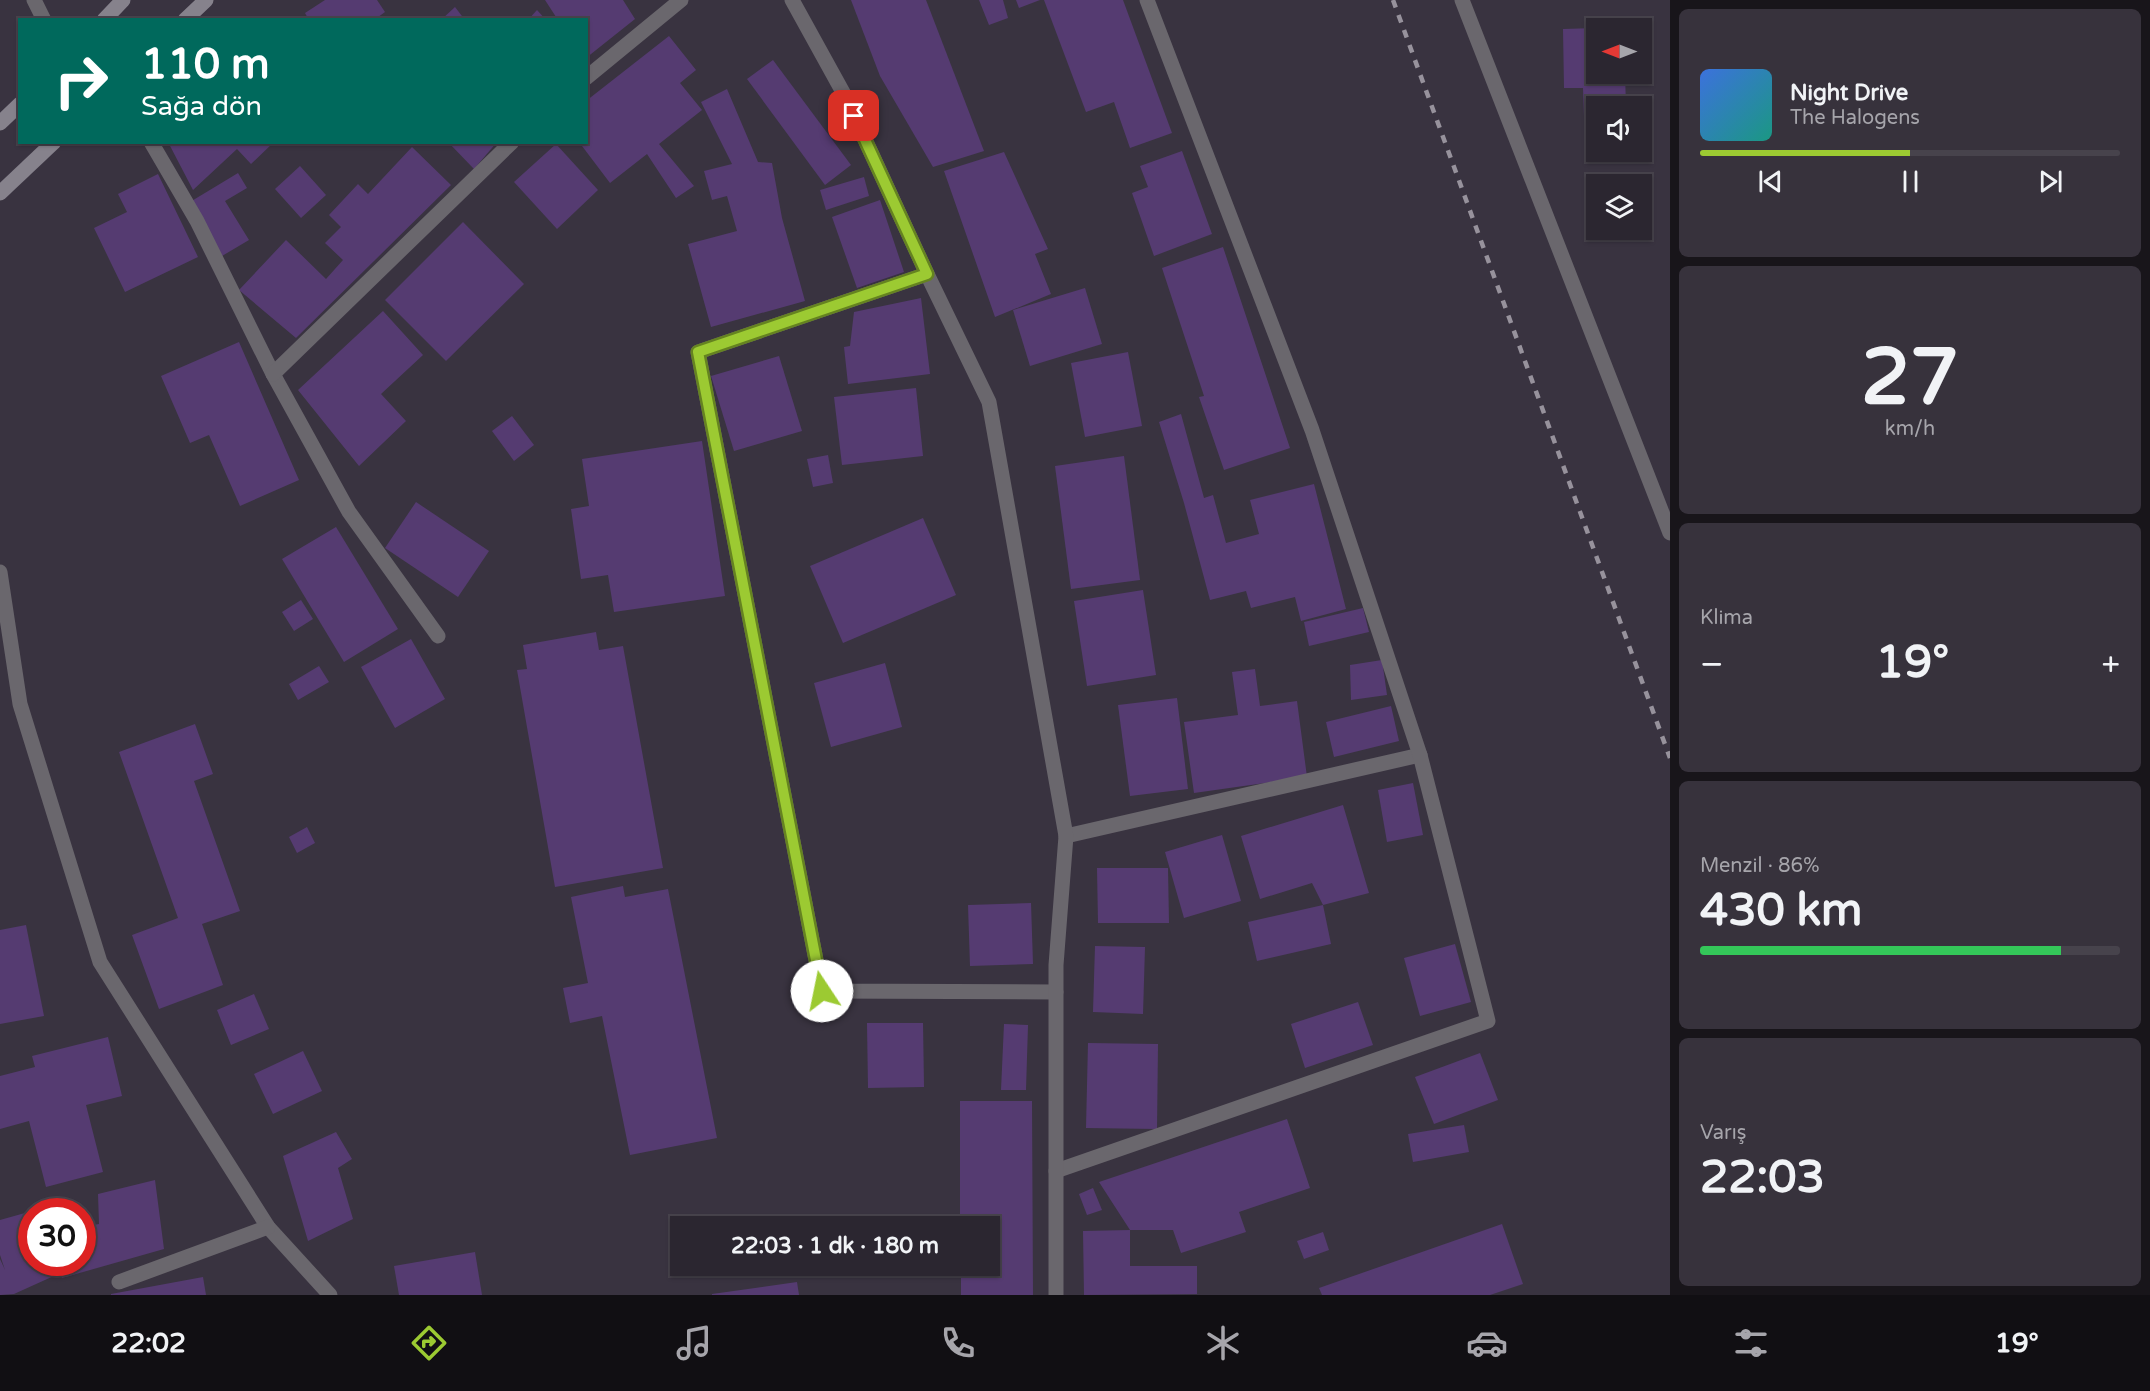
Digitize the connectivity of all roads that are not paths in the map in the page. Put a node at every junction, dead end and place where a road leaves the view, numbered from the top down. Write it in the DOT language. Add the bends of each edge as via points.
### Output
graph roads {
  1 [pos="33,0"];
  2 [pos="123,0"];
  3 [pos="206,0"];
  4 [pos="681,0"];
  5 [pos="792,0"];
  6 [pos="1147,0"];
  7 [pos="1462,0"];
  8 [pos="43,18"];
  9 [pos="106,18"];
  10 [pos="187,18"];
  11 [pos="588,76"];
  12 [pos="18,106"];
  13 [pos="0,123"];
  14 [pos="52,144"];
  15 [pos="152,144"];
  16 [pos="510,144"];
  17 [pos="0,194"];
  18 [pos="927,274"];
  19 [pos="273,374"];
  20 [pos="1670,532"];
  21 [pos="0,572"];
  22 [pos="438,636"];
  23 [pos="1420,755"];
  24 [pos="1066,836"];
  25 [pos="1056,992"];
  26 [pos="1056,1171"];
  27 [pos="268,1227"];
  28 [pos="119,1282"];
  29 [pos="330,1295"];
  30 [pos="1056,1295"];
  1 -- 8 [label="street"];
  2 -- 9 [label="main road"];
  3 -- 10 [label="main road"];
  4 -- 11 [label="street"];
  5 -- 18 [label="street" via="845,96"];
  6 -- 23 [label="street" via="1312,430"];
  7 -- 20 [label="street"];
  12 -- 13 [label="main road"];
  14 -- 17 [label="main road"];
  15 -- 19 [label="street" via="197,221"];
  16 -- 19 [label="street"];
  18 -- 24 [label="street" via="989,402"];
  18 -- 25 [label="street" via="698,352 822,991"];
  19 -- 22 [label="street" via="349,512"];
  21 -- 27 [label="street" via="20,704 100,962"];
  23 -- 24 [label="street"];
  23 -- 26 [label="street" via="1488,1021"];
  24 -- 25 [label="street"];
  25 -- 26 [label="street"];
  26 -- 30 [label="street"];
  27 -- 28 [label="street"];
  27 -- 29 [label="street"];
}
